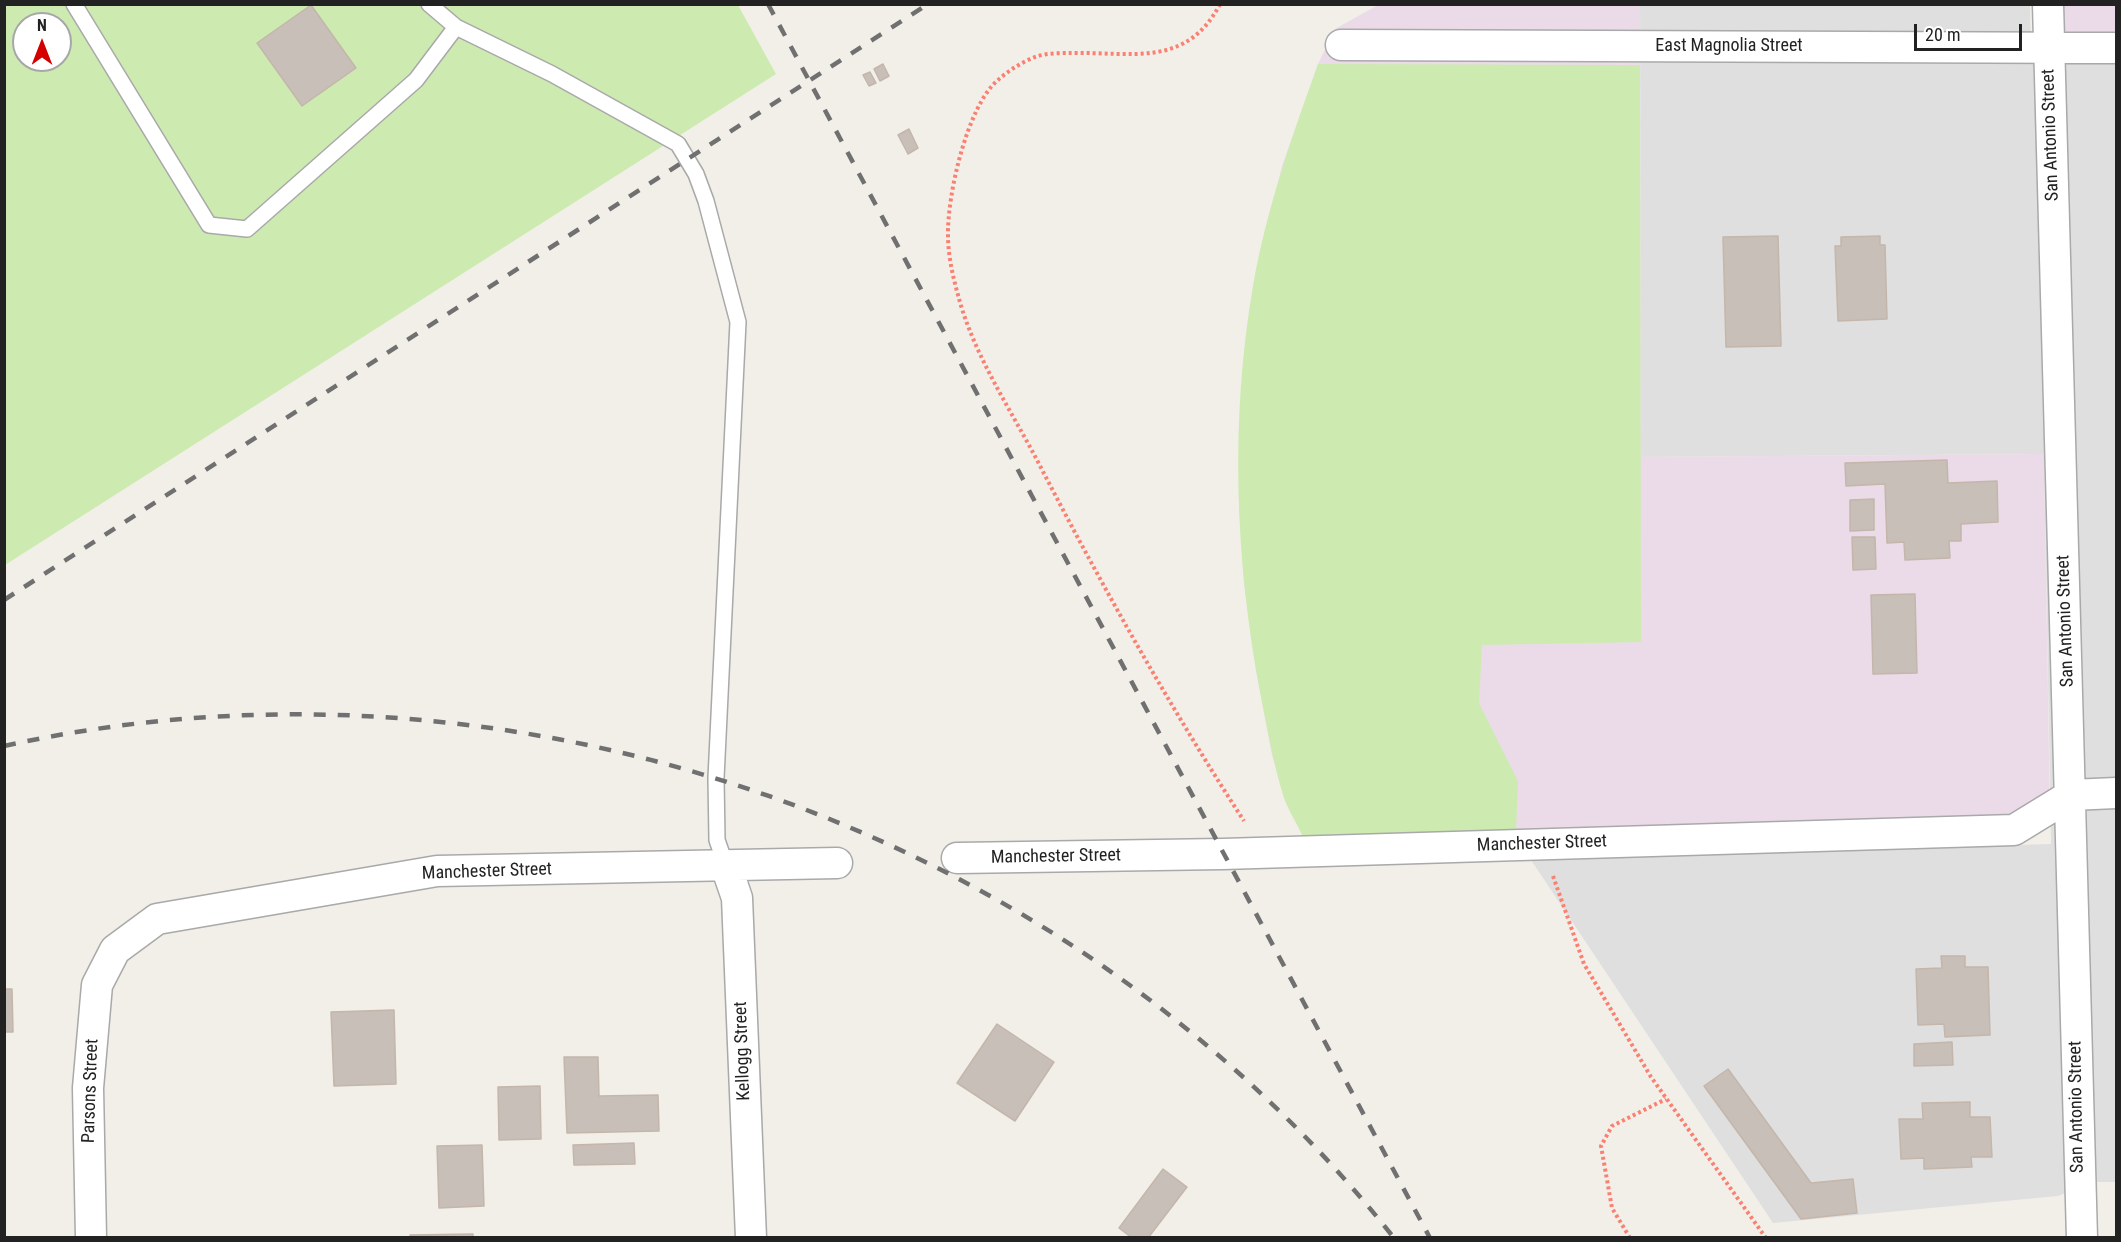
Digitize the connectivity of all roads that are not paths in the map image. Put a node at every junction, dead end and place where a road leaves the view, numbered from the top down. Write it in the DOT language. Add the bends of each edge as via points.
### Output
graph roads {
  1 [pos="74,4"];
  2 [pos="429,4"];
  3 [pos="2048,4"];
  4 [pos="456,27"];
  5 [pos="1341,45"];
  6 [pos="2049,47"];
  7 [pos="2116,48"];
  8 [pos="2116,793"];
  9 [pos="2071,795"];
  10 [pos="957,858"];
  11 [pos="837,863"];
  12 [pos="726,866"];
  13 [pos="115,950"];
  14 [pos="91,1238"];
  15 [pos="751,1238"];
  16 [pos="2082,1238"];
  1 -- 4 [label="lane" via="209,225 247,229 416,80"];
  2 -- 4 [label="lane"];
  3 -- 6 [label="street, San Antonio Street"];
  4 -- 12 [label="lane" via="552,74 678,144 706,201 738,322 716,778 717,840"];
  5 -- 6 [label="street, East Magnolia Street"];
  6 -- 7 [label="street, East Magnolia Street"];
  6 -- 9 [label="street, San Antonio Street"];
  8 -- 9 [label="street, Manchester Street"];
  9 -- 10 [label="street, Manchester Street" via="2014,830"];
  9 -- 16 [label="street, San Antonio Street"];
  11 -- 12 [label="street, Manchester Street"];
  12 -- 13 [label="street, Manchester Street" via="437,871 157,919"];
  12 -- 15 [label="street, Kellogg Street" via="737,898"];
  13 -- 14 [label="street, Parsons Street" via="97,985 90,1065"];
}
